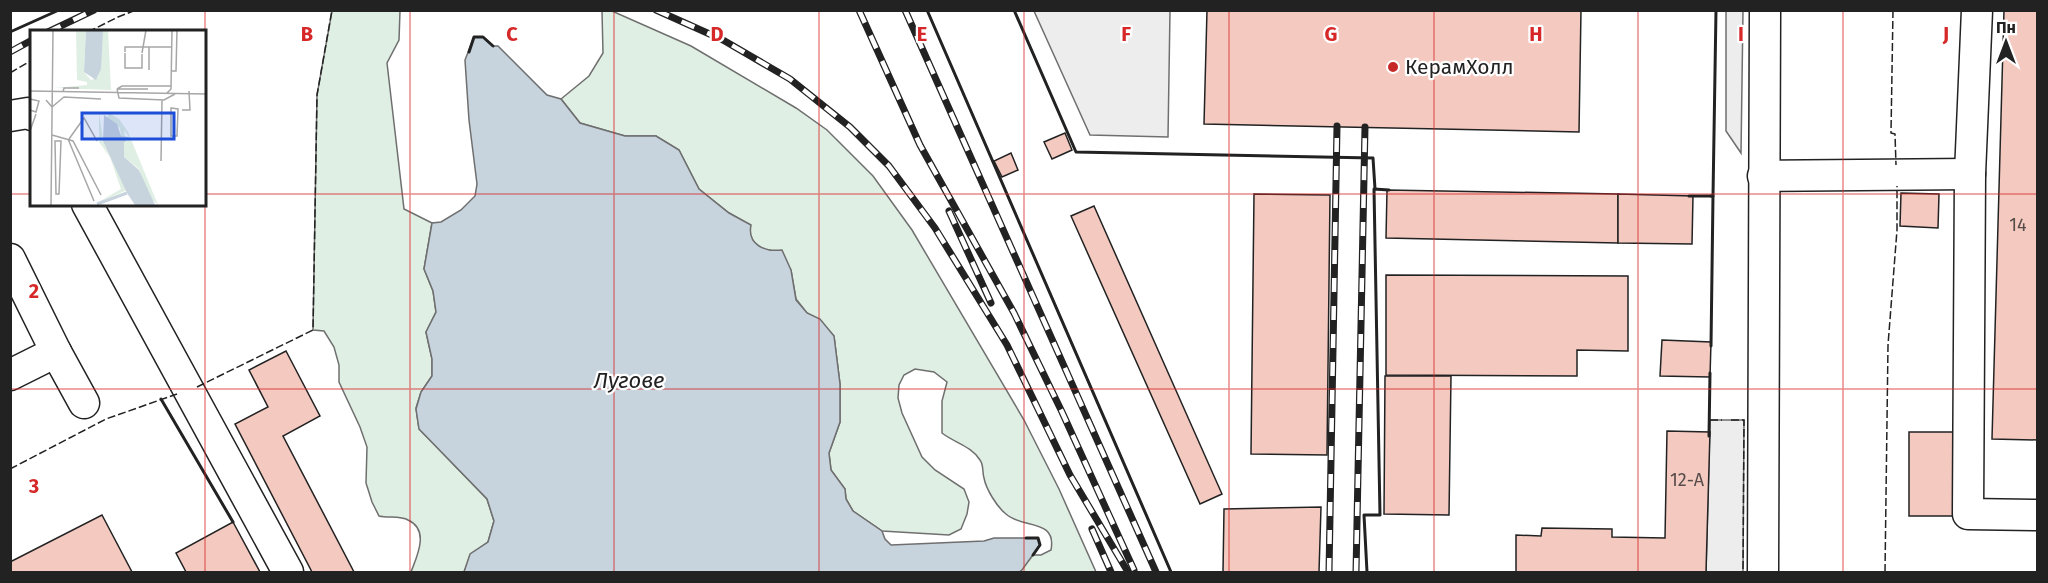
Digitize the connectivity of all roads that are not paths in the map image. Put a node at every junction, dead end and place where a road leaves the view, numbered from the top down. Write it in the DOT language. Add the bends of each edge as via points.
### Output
graph roads {
  1 [pos="1765,10"];
  2 [pos="1977,10"];
  3 [pos="30,114"];
  4 [pos="10,116"];
  5 [pos="1970,174"];
  6 [pos="1763,176"];
  7 [pos="88,206"];
  8 [pos="15,279"];
  9 [pos="56,352"];
  10 [pos="10,375"];
  11 [pos="84,403"];
  12 [pos="2037,515"];
  13 [pos="288,573"];
  14 [pos="1763,573"];
  1 -- 6 [label="lane"];
  2 -- 5 [label="lane"];
  3 -- 4 [label="lane"];
  5 -- 6 [label="lane"];
  5 -- 12 [label="lane" via="1968,514"];
  6 -- 14 [label="lane"];
  7 -- 13 [label="lane"];
  8 -- 9 [label="lane"];
  9 -- 10 [label="lane"];
  9 -- 11 [label="lane"];
}
